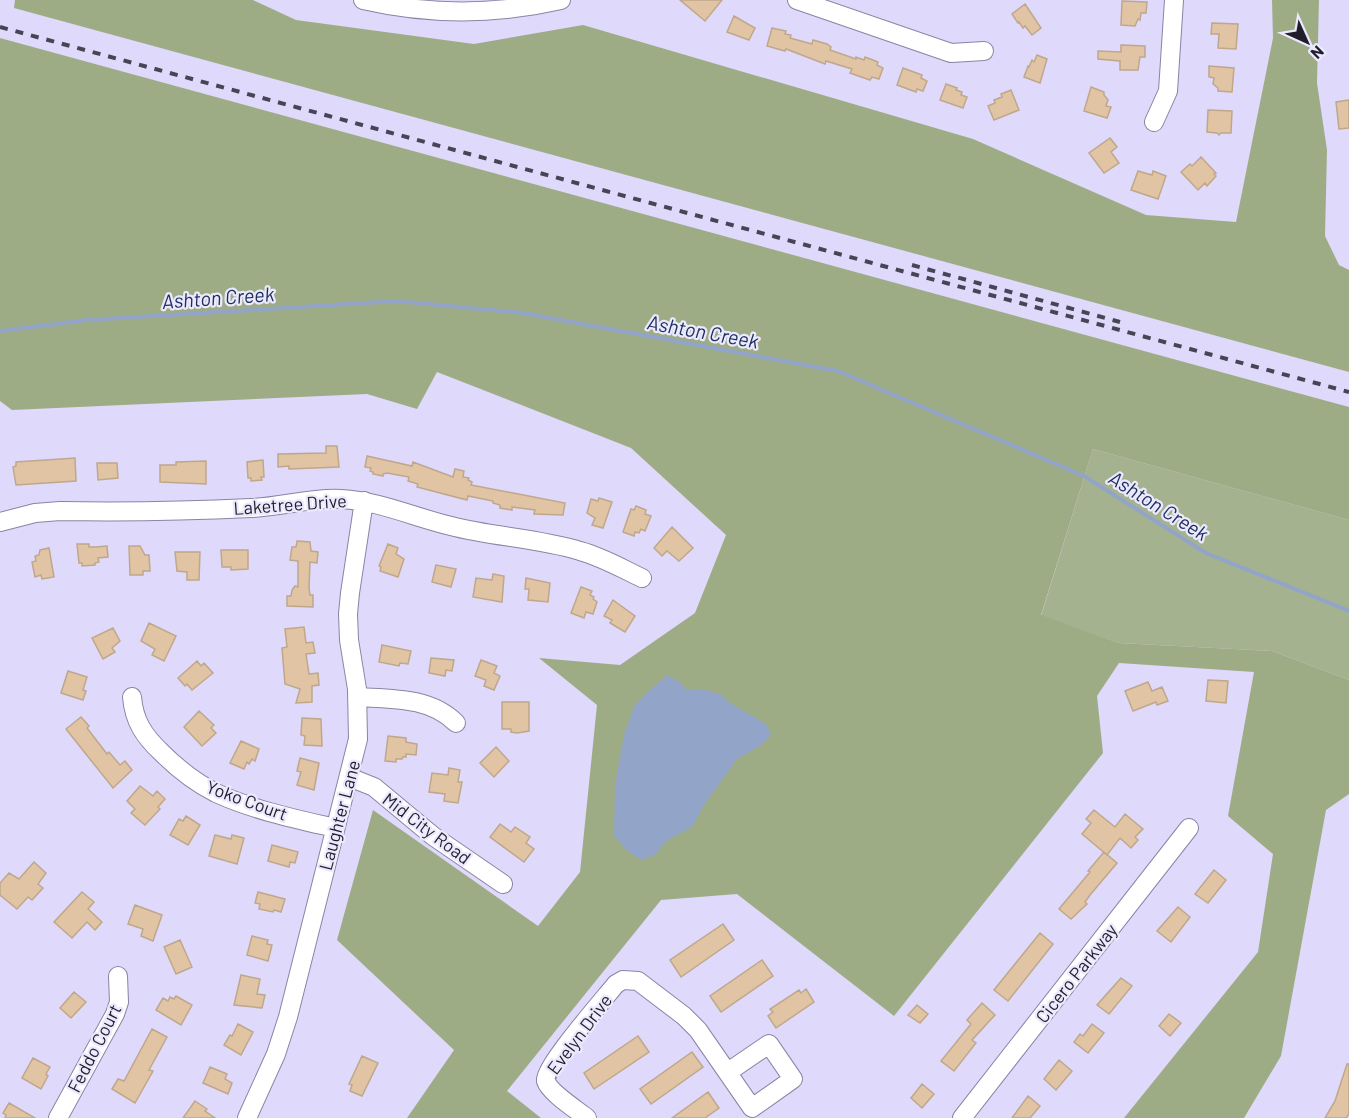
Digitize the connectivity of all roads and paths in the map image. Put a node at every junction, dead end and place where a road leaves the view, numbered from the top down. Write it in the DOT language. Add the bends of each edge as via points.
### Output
graph roads {
  1 [pos="363,0"];
  2 [pos="561,0"];
  3 [pos="1174,0"];
  4 [pos="810,2"];
  5 [pos="984,51"];
  6 [pos="1154,122"];
  7 [pos="364,501"];
  8 [pos="0,522"];
  9 [pos="642,578"];
  10 [pos="132,697"];
  11 [pos="358,697"];
  12 [pos="456,723"];
  13 [pos="349,777"];
  14 [pos="335,828"];
  15 [pos="1189,828"];
  16 [pos="502,884"];
  17 [pos="118,976"];
  18 [pos="728,1072"];
  19 [pos="58,1118"];
  20 [pos="247,1118"];
  21 [pos="587,1118"];
  22 [pos="962,1118"];
  1 -- 2 [label="street" via="471,12"];
  3 -- 6 [label="street" via="1168,91"];
  4 -- 5 [label="street" via="951,53"];
  7 -- 8 [label="street, Laketree Drive" via="315,500 252,508 60,511"];
  7 -- 9 [label="street, Laketree Drive" via="448,526 580,551"];
  7 -- 11 [label="street, Laughter Lane" via="348,614"];
  10 -- 14 [label="street, Yoko Court" via="143,732 193,779 216,793 249,805"];
  11 -- 12 [label="street" via="429,705"];
  11 -- 13 [label="street, Laughter Lane" via="358,739"];
  13 -- 14 [label="street, Laughter Lane"];
  13 -- 16 [label="street, Mid City Road" via="374,787 433,836"];
  14 -- 20 [label="street, Laughter Lane" via="288,1017 273,1063"];
  15 -- 22 [label="street, Cicero Parkway"];
  17 -- 19 [label="street, Feddo Court" via="120,995 115,1014"];
  18 -- 18 [label="street, Evelyn Drive" via="752,1108 793,1079 769,1044"];
  18 -- 21 [label="street, Evelyn Drive" via="684,1016 638,981 623,980 566,1046 546,1076 549,1088"];
}
